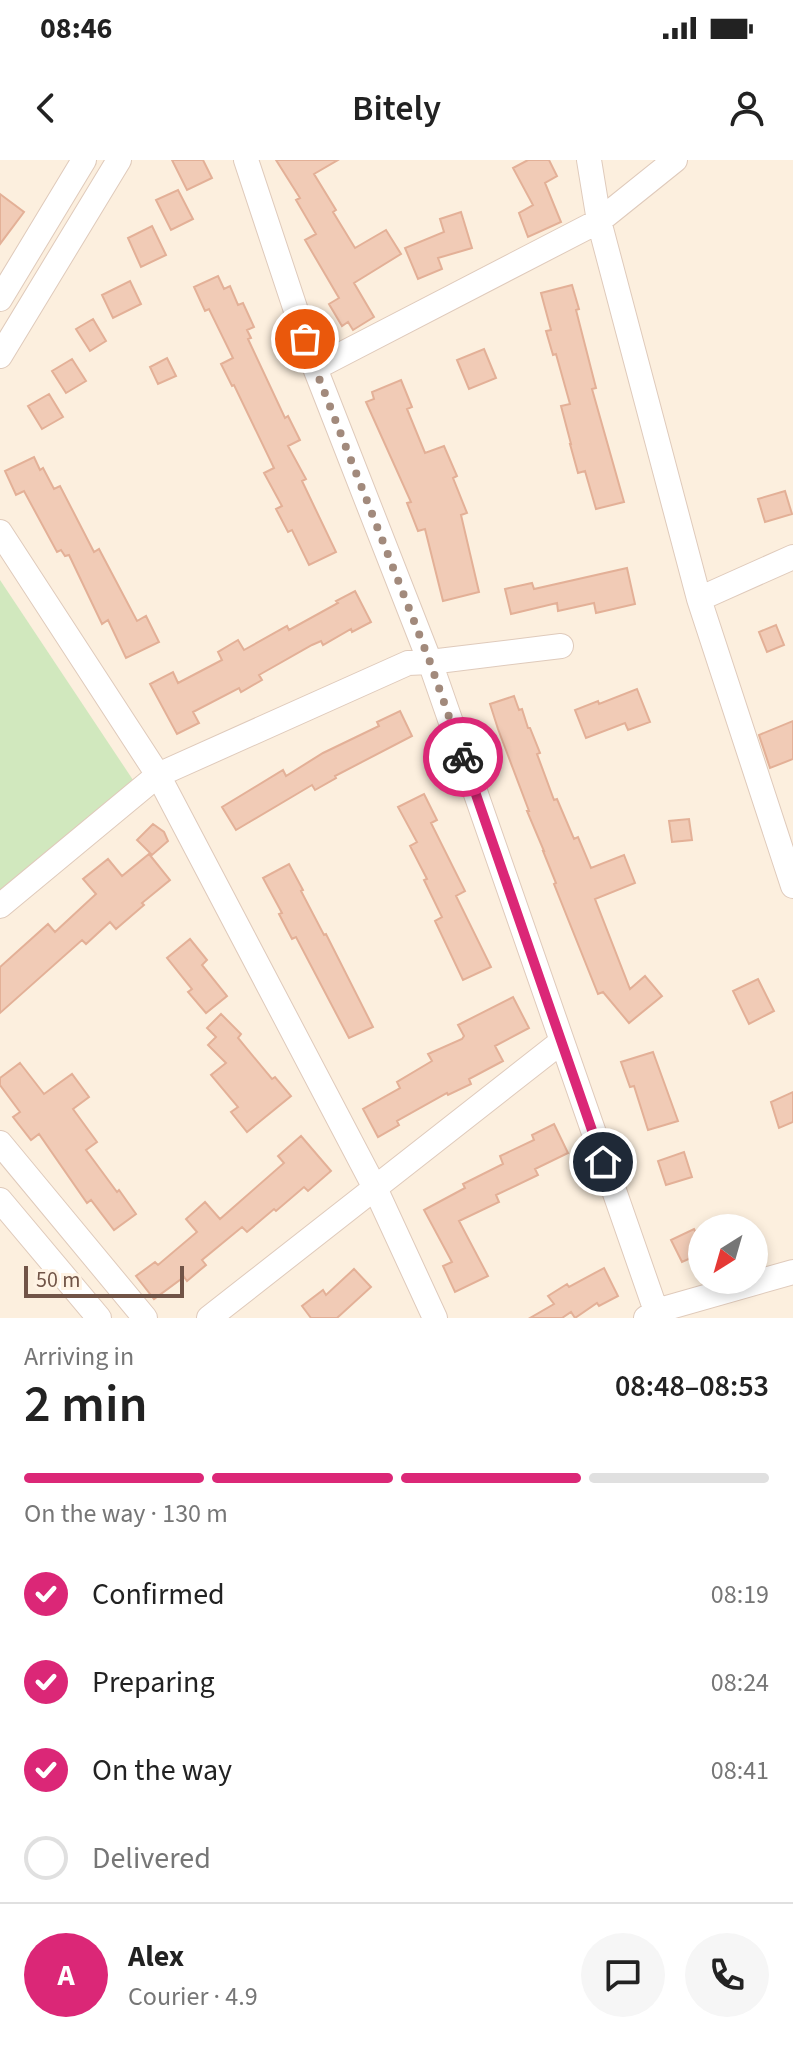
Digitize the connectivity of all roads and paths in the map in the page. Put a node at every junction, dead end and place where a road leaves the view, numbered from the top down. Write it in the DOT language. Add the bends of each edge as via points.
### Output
graph roads {
  1 [pos="84,160"];
  2 [pos="119,160"];
  3 [pos="246,160"];
  4 [pos="589,160"];
  5 [pos="675,160"];
  6 [pos="599,221"];
  7 [pos="0,299"];
  8 [pos="0,356"];
  9 [pos="315,368"];
  10 [pos="0,532"];
  11 [pos="793,557"];
  12 [pos="699,599"];
  13 [pos="561,646"];
  14 [pos="430,662"];
  15 [pos="158,775"];
  16 [pos="793,886"];
  17 [pos="0,906"];
  18 [pos="561,1042"];
  19 [pos="0,1143"];
  20 [pos="375,1188"];
  21 [pos="0,1200"];
  22 [pos="793,1272"];
  23 [pos="651,1315"];
  24 [pos="99,1318"];
  25 [pos="145,1318"];
  26 [pos="209,1318"];
  27 [pos="435,1318"];
  1 -- 7 [label="street"];
  2 -- 8 [label="street"];
  3 -- 9 [label="street"];
  4 -- 6 [label="street"];
  5 -- 6 [label="street"];
  6 -- 9 [label="street"];
  6 -- 12 [label="street"];
  9 -- 14 [label="street"];
  10 -- 15 [label="street"];
  11 -- 12 [label="street"];
  12 -- 16 [label="street"];
  13 -- 14 [label="street"];
  14 -- 15 [label="street" via="408,663"];
  14 -- 18 [label="street"];
  15 -- 17 [label="street"];
  15 -- 20 [label="street"];
  18 -- 20 [label="street"];
  18 -- 23 [label="street"];
  19 -- 25 [label="street"];
  20 -- 26 [label="street"];
  20 -- 27 [label="street"];
  21 -- 24 [label="street"];
  22 -- 23 [label="street"];
}
